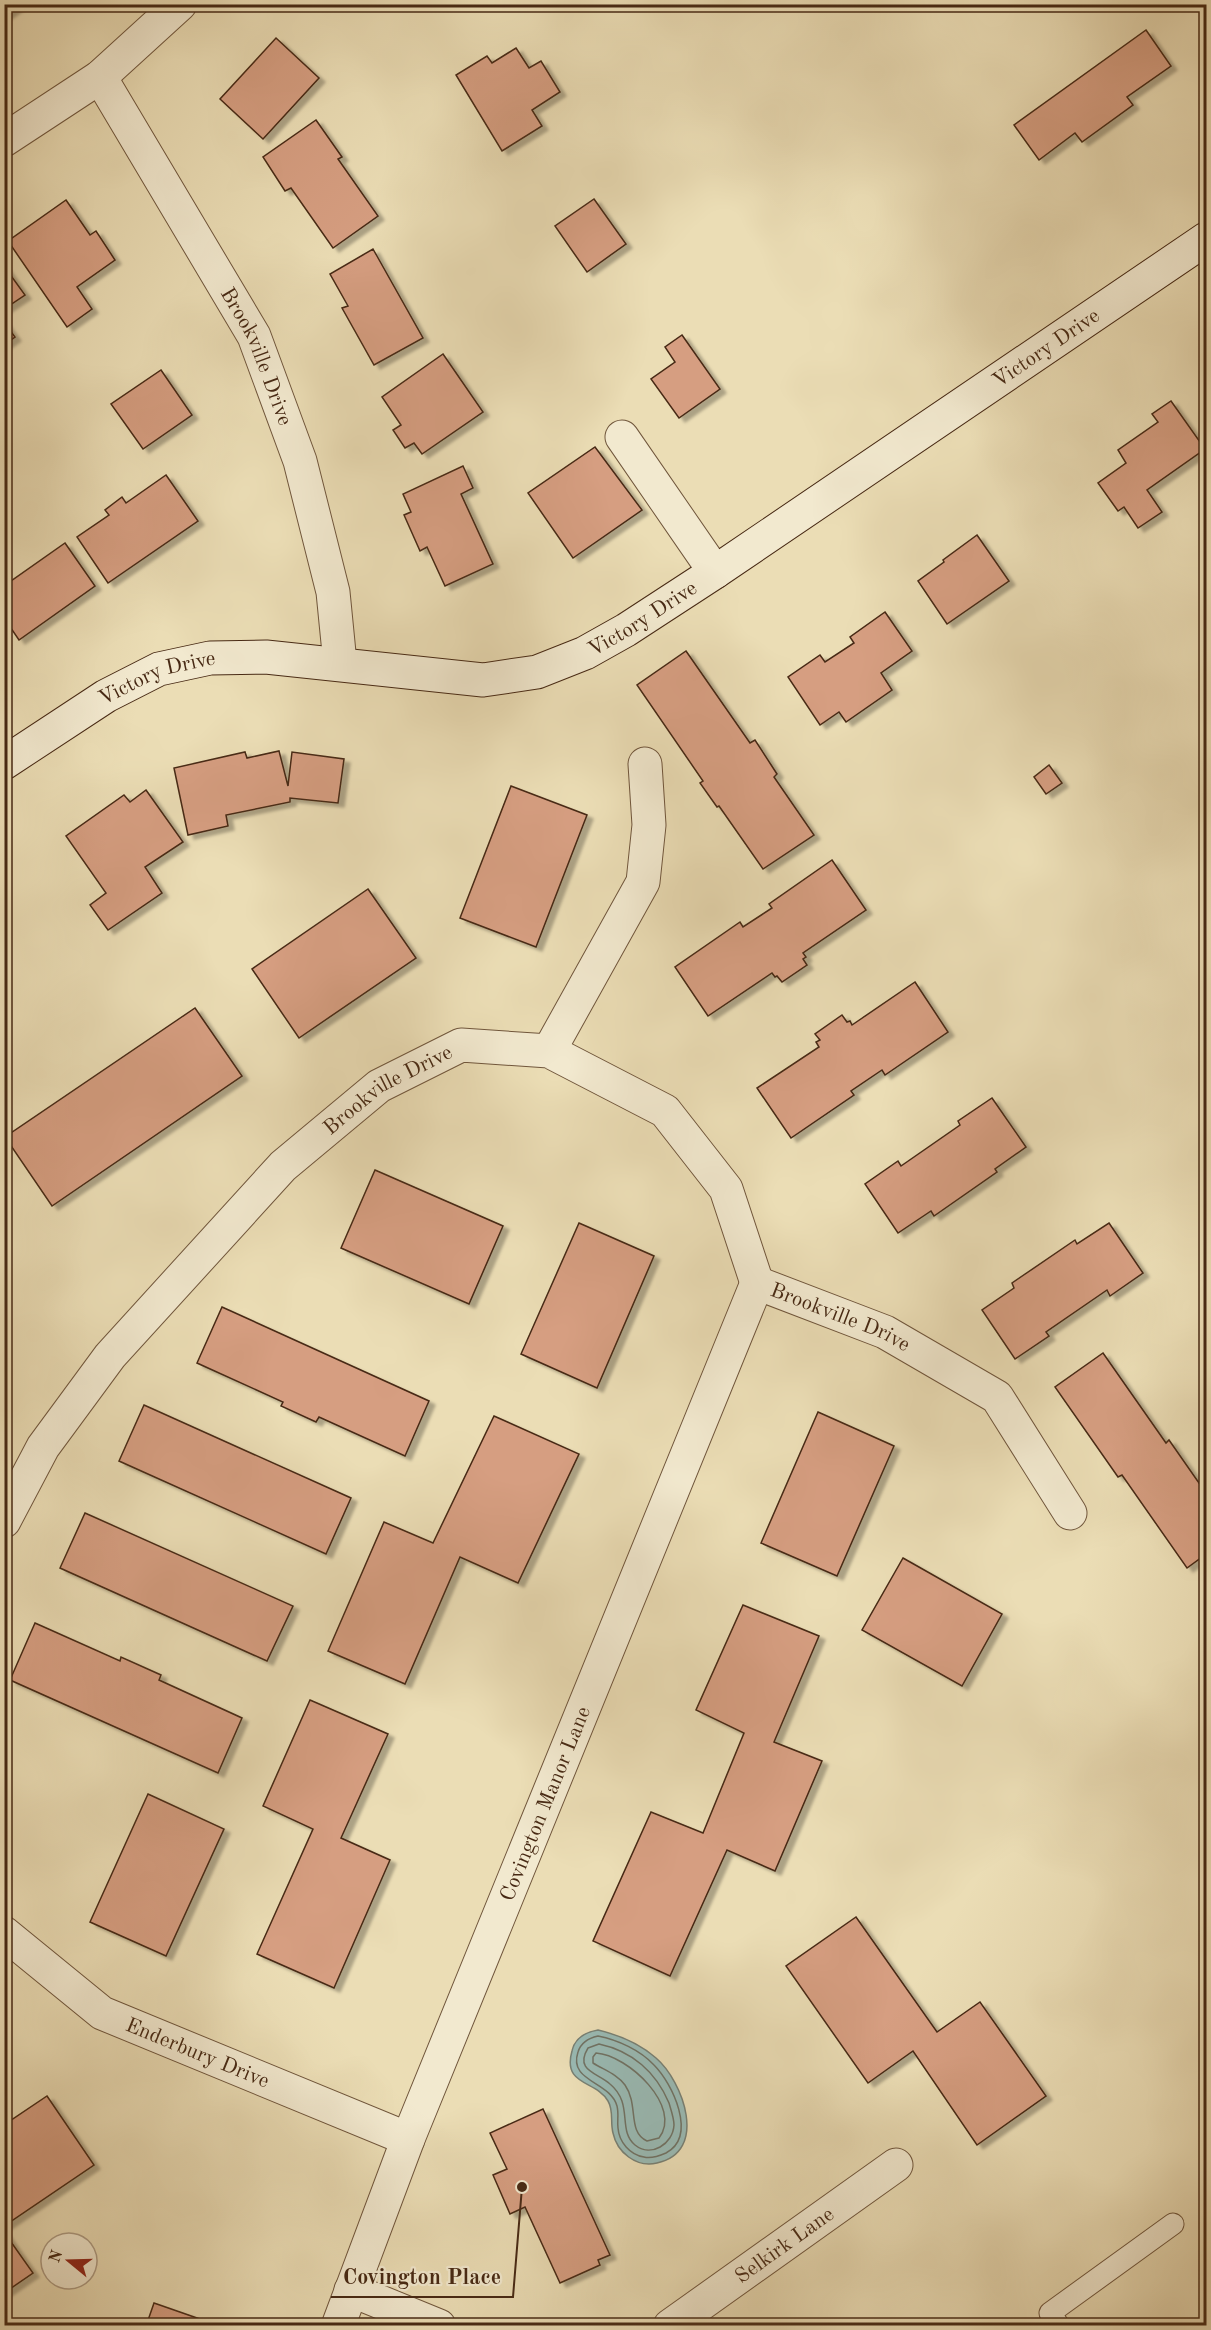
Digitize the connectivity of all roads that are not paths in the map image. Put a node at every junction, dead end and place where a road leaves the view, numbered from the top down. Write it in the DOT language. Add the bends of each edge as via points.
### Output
graph roads {
  1 [pos="180,4"];
  2 [pos="100,77"];
  3 [pos="4,140"];
  4 [pos="1206,239"];
  5 [pos="622,437"];
  6 [pos="715,572"];
  7 [pos="340,663"];
  8 [pos="4,763"];
  9 [pos="645,764"];
  10 [pos="549,1051"];
  11 [pos="757,1283"];
  12 [pos="1070,1513"];
  13 [pos="4,1521"];
  14 [pos="4,1933"];
  15 [pos="408,2139"];
  16 [pos="896,2165"];
  17 [pos="1173,2224"];
  18 [pos="351,2290"];
  19 [pos="338,2325"];
  20 [pos="438,2325"];
  21 [pos="670,2325"];
  22 [pos="1059,2325"];
  1 -- 2 [label="street"];
  2 -- 3 [label="street"];
  2 -- 7 [label="street, Brookville Drive" via="254,336 302,472 333,592"];
  4 -- 6 [label="street, Victory Drive"];
  5 -- 6 [label="street"];
  6 -- 7 [label="street, Victory Drive" via="616,636 537,672 483,680"];
  7 -- 8 [label="street, Victory Drive" via="266,657 210,658 159,669 106,696"];
  9 -- 10 [label="street" via="649,825 643,882"];
  10 -- 11 [label="street, Brookville Drive" via="665,1111 726,1189"];
  10 -- 13 [label="street, Brookville Drive" via="461,1045 379,1086 283,1166 110,1356 43,1447"];
  11 -- 12 [label="street, Brookville Drive" via="885,1332 997,1397"];
  11 -- 15 [label="street, Covington Manor Lane"];
  14 -- 15 [label="street, Enderbury Drive" via="102,2013"];
  15 -- 18 [label="street, Covington Manor Lane"];
  16 -- 21 [label="street, Selkirk Lane"];
  17 -- 22 [label="lane" via="1050,2313"];
  18 -- 19 [label="street, Covington Manor Lane"];
  18 -- 20 [label="street"];
}
